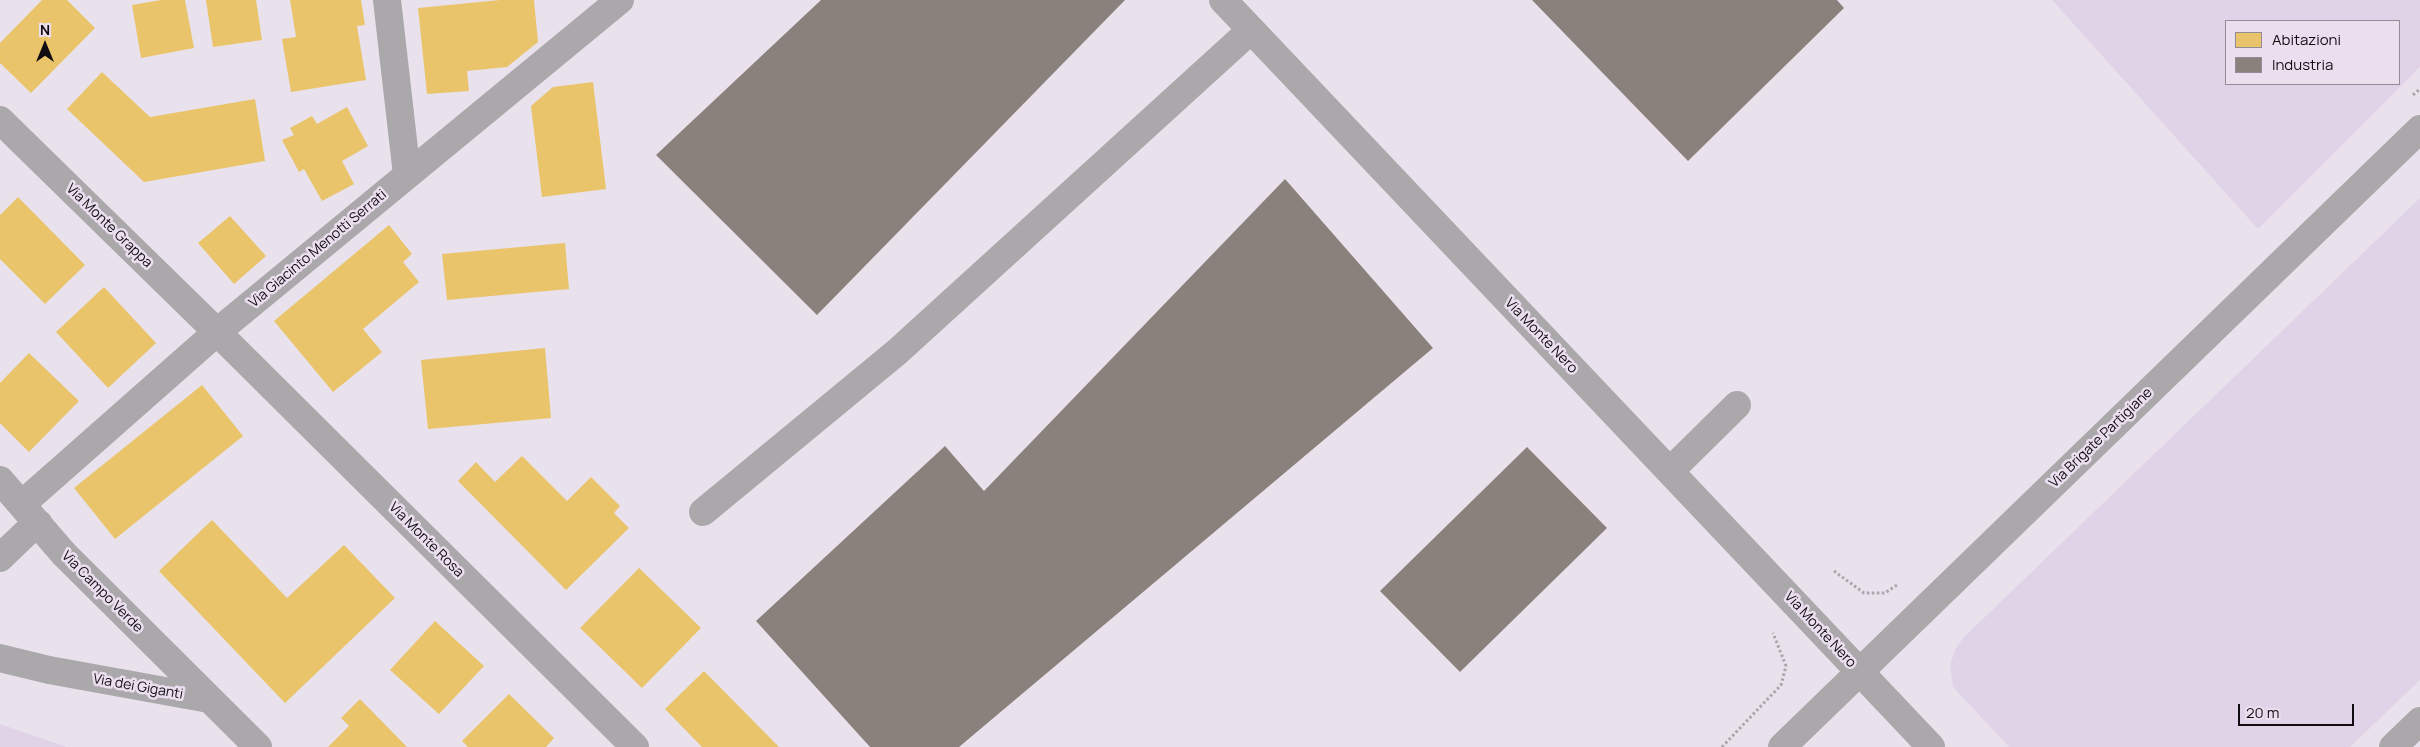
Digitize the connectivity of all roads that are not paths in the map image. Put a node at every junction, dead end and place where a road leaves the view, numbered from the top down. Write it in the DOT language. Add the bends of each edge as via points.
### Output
graph roads {
  1 [pos="388,0"];
  2 [pos="620,0"];
  3 [pos="1223,0"];
  4 [pos="1251,30"];
  5 [pos="0,120"];
  6 [pos="2420,129"];
  7 [pos="407,175"];
  8 [pos="218,332"];
  9 [pos="1737,405"];
  10 [pos="1670,471"];
  11 [pos="0,480"];
  12 [pos="703,512"];
  13 [pos="30,514"];
  14 [pos="0,558"];
  15 [pos="0,658"];
  16 [pos="1859,672"];
  17 [pos="209,700"];
  18 [pos="2420,722"];
  19 [pos="258,747"];
  20 [pos="635,747"];
  21 [pos="1782,747"];
  22 [pos="1931,747"];
  23 [pos="2393,747"];
  1 -- 7 [label="street"];
  2 -- 7 [label="street, Via Giacinto Menotti Serrati"];
  3 -- 4 [label="street, Via Monte Nero"];
  4 -- 10 [label="street, Via Monte Nero"];
  4 -- 12 [label="street" via="897,352"];
  5 -- 8 [label="street, Via Monte Grappa"];
  6 -- 16 [label="street, Via Brigate Partigiane"];
  7 -- 8 [label="street, Via Giacinto Menotti Serrati"];
  8 -- 13 [label="street, Via Giacinto Menotti Serrati"];
  8 -- 20 [label="street, Via Monte Rosa"];
  9 -- 10 [label="street"];
  10 -- 16 [label="street, Via Monte Nero"];
  11 -- 13 [label="street, Via Campo Verde"];
  13 -- 14 [label="street, Via Giacinto Menotti Serrati" via="27,532"];
  13 -- 17 [label="street, Via Campo Verde" via="64,554"];
  15 -- 17 [label="street, Via dei Giganti"];
  16 -- 21 [label="street, Via Brigate Partigiane"];
  16 -- 22 [label="street, Via Monte Nero"];
  17 -- 19 [label="street"];
  18 -- 23 [label="street"];
}
